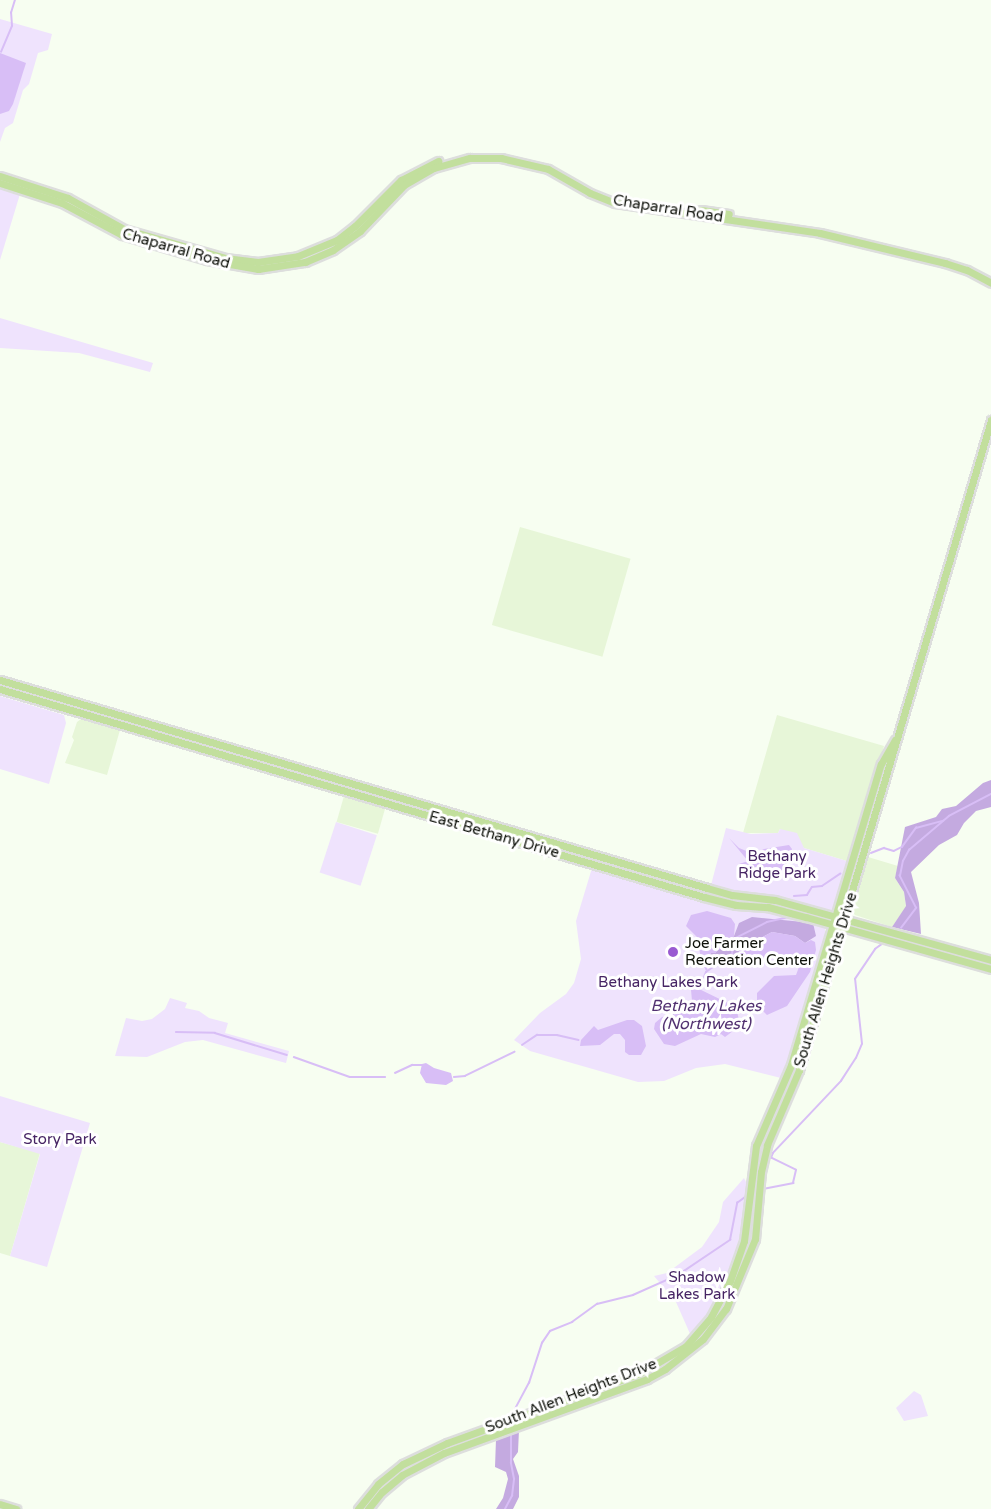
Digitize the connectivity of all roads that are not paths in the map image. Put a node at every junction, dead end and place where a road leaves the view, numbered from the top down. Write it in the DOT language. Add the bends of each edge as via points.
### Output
graph roads {
  1 [pos="0,176"];
  2 [pos="0,183"];
  3 [pos="991,281"];
  4 [pos="991,420"];
  5 [pos="0,680"];
  6 [pos="0,689"];
  7 [pos="902,731"];
  8 [pos="890,749"];
  9 [pos="888,778"];
  10 [pos="323,781"];
  11 [pos="861,834"];
  12 [pos="869,837"];
  13 [pos="663,875"];
  14 [pos="660,884"];
  15 [pos="834,916"];
  16 [pos="844,918"];
  17 [pos="832,924"];
  18 [pos="842,927"];
  19 [pos="991,960"];
  20 [pos="991,969"];
  21 [pos="810,999"];
  22 [pos="820,1002"];
  23 [pos="676,1358"];
  24 [pos="487,1432"];
  25 [pos="0,1504"];
  26 [pos="16,1509"];
  27 [pos="358,1509"];
  28 [pos="369,1509"];
  1 -- 3 [label="main road, Chaparral Road" via="68,198 124,229 225,258 258,262 298,256 337,240 393,187 422,168 469,154 507,154 549,165 618,199 830,231 956,262"];
  2 -- 3 [label="main road, Chaparral Road" via="62,203 122,235 207,260 258,269 305,262 333,250 364,227 404,185 434,168 466,159 501,158 548,169 615,203 858,241 945,263"];
  4 -- 7 [label="main road, South Allen Heights Drive"];
  5 -- 10 [label="main road, East Bethany Drive"];
  6 -- 10 [label="main road, East Bethany Drive"];
  7 -- 8 [label="main road, South Allen Heights Drive"];
  7 -- 9 [label="main road, South Allen Heights Drive"];
  8 -- 9 [label="main road"];
  8 -- 11 [label="main road, South Allen Heights Drive" via="881,764"];
  9 -- 12 [label="main road, South Allen Heights Drive"];
  10 -- 13 [label="main road, East Bethany Drive"];
  10 -- 14 [label="main road, East Bethany Drive"];
  11 -- 12 [label="main road"];
  11 -- 15 [label="main road, South Allen Heights Drive"];
  12 -- 16 [label="main road, South Allen Heights Drive"];
  13 -- 14 [label="main road"];
  13 -- 15 [label="main road, East Bethany Drive"];
  14 -- 17 [label="main road, East Bethany Drive"];
  15 -- 16 [label="main road, East Bethany Drive"];
  15 -- 17 [label="main road, South Allen Heights Drive"];
  16 -- 18 [label="main road, South Allen Heights Drive"];
  16 -- 19 [label="main road, East Bethany Drive"];
  17 -- 18 [label="main road, East Bethany Drive"];
  17 -- 21 [label="main road, South Allen Heights Drive"];
  18 -- 20 [label="main road, East Bethany Drive"];
  18 -- 22 [label="main road, South Allen Heights Drive"];
  21 -- 22 [label="main road"];
  21 -- 23 [label="main road, South Allen Heights Drive" via="791,1065 756,1146 744,1241 723,1298"];
  22 -- 23 [label="main road, South Allen Heights Drive" via="800,1070 767,1145 755,1239 734,1295 711,1330"];
  23 -- 24 [label="main road, South Allen Heights Drive"];
  24 -- 27 [label="main road, South Allen Heights Drive" via="403,1464"];
  24 -- 28 [label="main road, South Allen Heights Drive" via="402,1475"];
  25 -- 26 [label="main road"];
}
